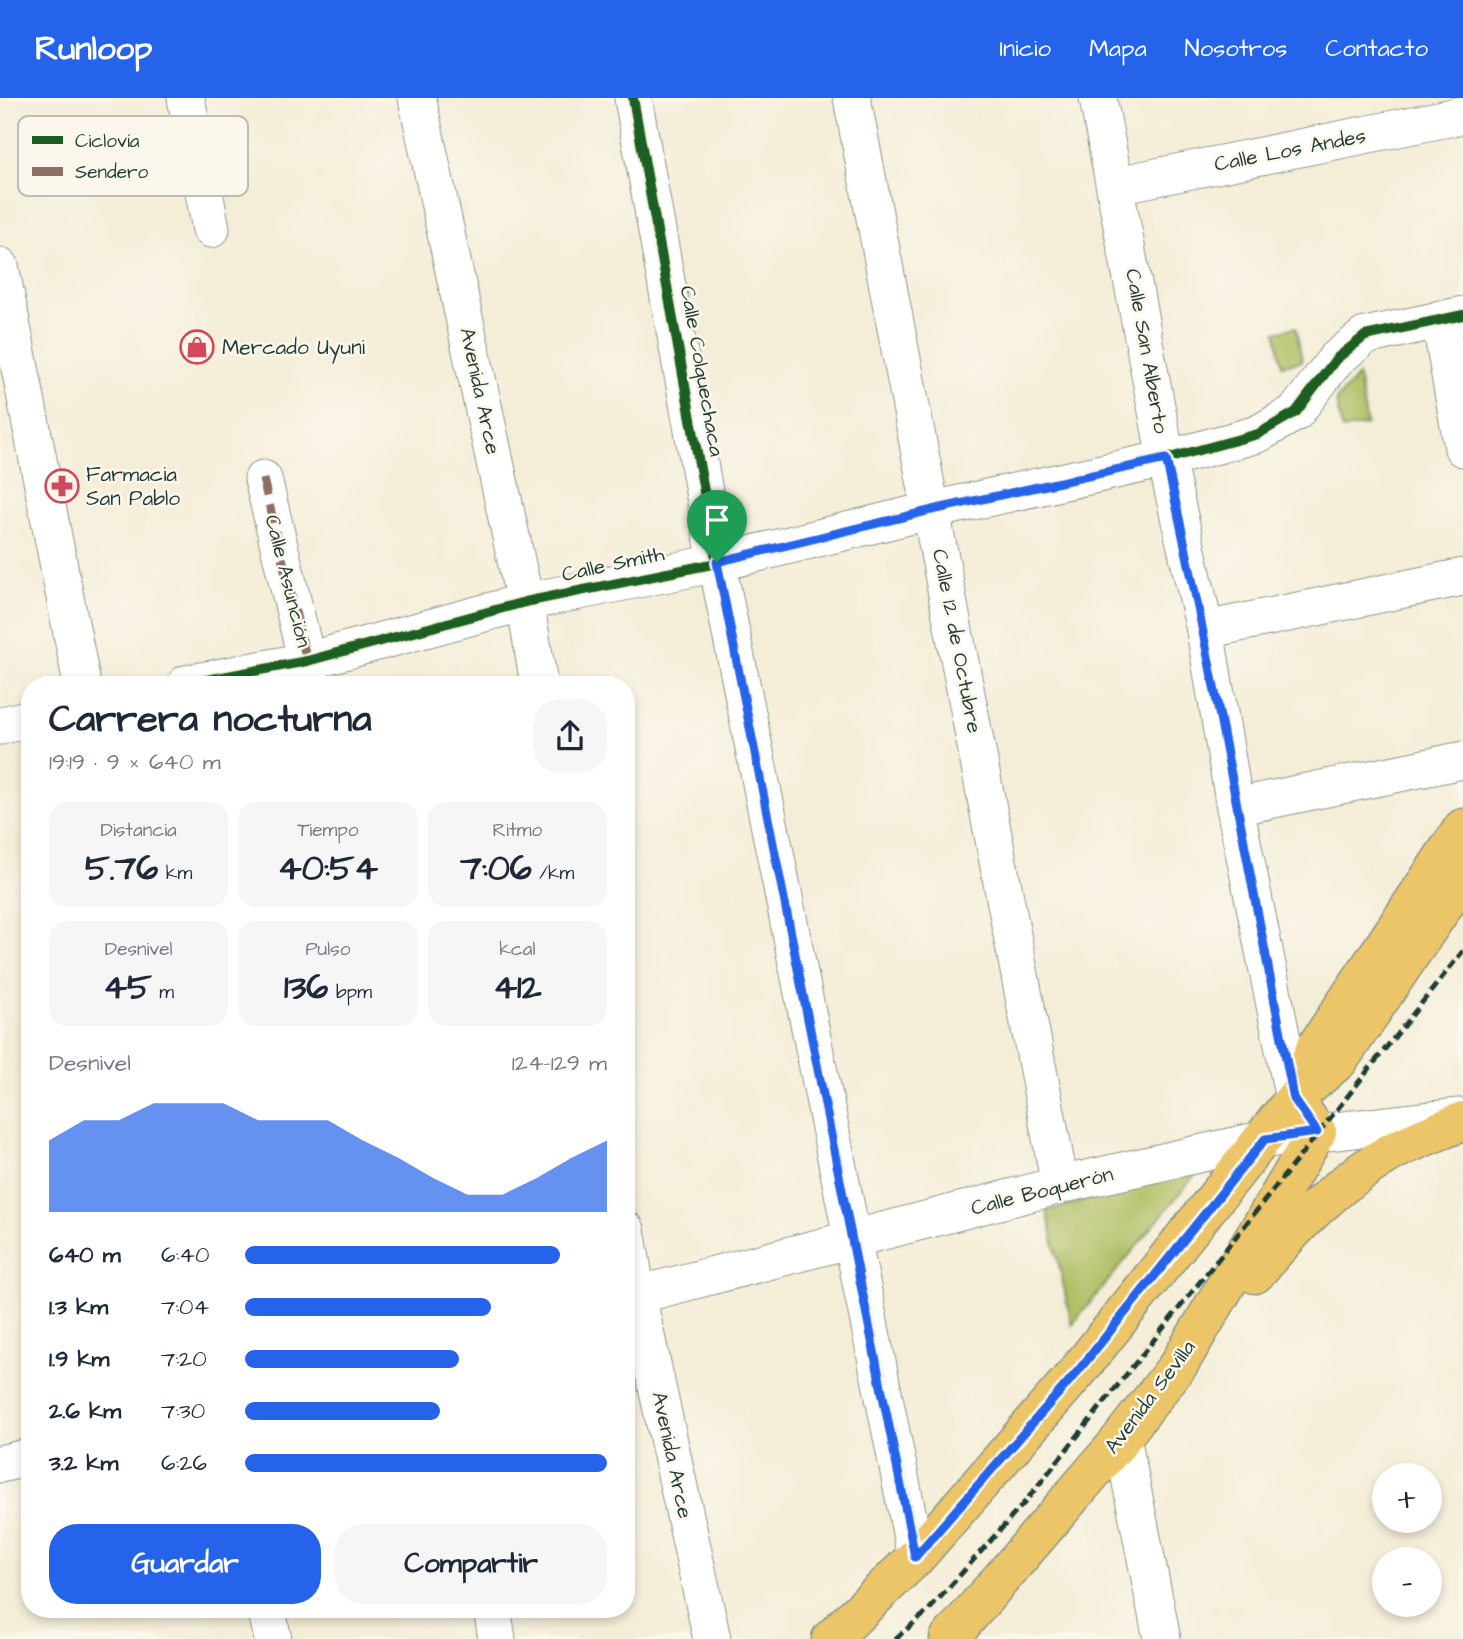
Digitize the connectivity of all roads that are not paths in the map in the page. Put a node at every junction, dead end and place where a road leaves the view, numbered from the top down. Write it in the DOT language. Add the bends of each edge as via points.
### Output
graph roads {
  1 [pos="186,98"];
  2 [pos="417,98"];
  3 [pos="633,98"];
  4 [pos="852,98"];
  5 [pos="1098,98"];
  6 [pos="1463,115"];
  7 [pos="189,116"];
  8 [pos="1117,185"];
  9 [pos="205,196"];
  10 [pos="211,229"];
  11 [pos="0,266"];
  12 [pos="1451,317"];
  13 [pos="1463,448"];
  14 [pos="1166,459"];
  15 [pos="263,479"];
  16 [pos="932,510"];
  17 [pos="717,562"];
  18 [pos="1463,577"];
  19 [pos="526,602"];
  20 [pos="1205,630"];
  21 [pos="309,672"];
  22 [pos="80,676"];
  23 [pos="268,676"];
  24 [pos="538,676"];
  25 [pos="21,720"];
  26 [pos="0,726"];
  27 [pos="1463,760"];
  28 [pos="1235,807"];
  29 [pos="1463,828"];
  30 [pos="1463,877"];
  31 [pos="1294,1099"];
  32 [pos="1463,1119"];
  33 [pos="1317,1132"];
  34 [pos="1265,1139"];
  35 [pos="1060,1185"];
  36 [pos="850,1240"];
  37 [pos="635,1295"];
  38 [pos="635,1309"];
  39 [pos="1179,1364"];
  40 [pos="1122,1437"];
  41 [pos="21,1459"];
  42 [pos="0,1464"];
  43 [pos="915,1557"];
  44 [pos="268,1618"];
  45 [pos="494,1618"];
  46 [pos="273,1639"];
  47 [pos="497,1639"];
  48 [pos="712,1639"];
  49 [pos="831,1639"];
  50 [pos="949,1639"];
  51 [pos="1162,1639"];
  1 -- 7 [label="street"];
  2 -- 19 [label="street, Avenida Arce"];
  3 -- 17 [label="street, Calle Colquechaca"];
  4 -- 16 [label="street, Calle 12 de Octubre"];
  5 -- 8 [label="street, Calle San Alberto"];
  6 -- 8 [label="street, Calle Los Andes"];
  8 -- 14 [label="street, Calle San Alberto"];
  9 -- 10 [label="street"];
  11 -- 22 [label="street"];
  12 -- 13 [label="street"];
  12 -- 14 [label="street, Calle Smith" via="1365,336 1336,359 1296,412 1258,434"];
  14 -- 16 [label="street, Calle Smith"];
  14 -- 20 [label="street, Calle San Alberto"];
  15 -- 21 [label="street, Calle Asunción"];
  16 -- 17 [label="street, Calle Smith"];
  16 -- 35 [label="street, Calle 12 de Octubre"];
  17 -- 19 [label="street, Calle Smith"];
  17 -- 36 [label="street, Calle Colquechaca"];
  18 -- 20 [label="street"];
  19 -- 21 [label="street, Calle Smith"];
  19 -- 24 [label="street, Avenida Arce"];
  20 -- 28 [label="street, Calle San Alberto"];
  21 -- 23 [label="street, Calle Smith"];
  25 -- 26 [label="street"];
  27 -- 28 [label="street"];
  28 -- 31 [label="street, Calle San Alberto"];
  29 -- 31 [label="main road" via="1316,1047"];
  30 -- 31 [label="main road" via="1339,1060"];
  31 -- 33 [label="main road, Calle San Alberto"];
  31 -- 34 [label="main road"];
  32 -- 33 [label="street, Calle Boquerón"];
  32 -- 39 [label="main road" via="1389,1154 1340,1186 1290,1232"];
  33 -- 34 [label="street, Calle Boquerón"];
  33 -- 39 [label="main road, Avenida Sevilla"];
  34 -- 35 [label="street, Calle Boquerón"];
  34 -- 43 [label="main road" via="1078,1371"];
  35 -- 36 [label="street, Calle Boquerón"];
  36 -- 37 [label="street, Calle Boquerón"];
  36 -- 43 [label="street, Calle Colquechaca"];
  38 -- 48 [label="street, Avenida Arce"];
  39 -- 40 [label="main road, Avenida Sevilla"];
  40 -- 50 [label="main road, Avenida Sevilla"];
  40 -- 51 [label="street"];
  41 -- 42 [label="street"];
  43 -- 49 [label="main road"];
  44 -- 46 [label="street"];
  45 -- 47 [label="street"];
}
